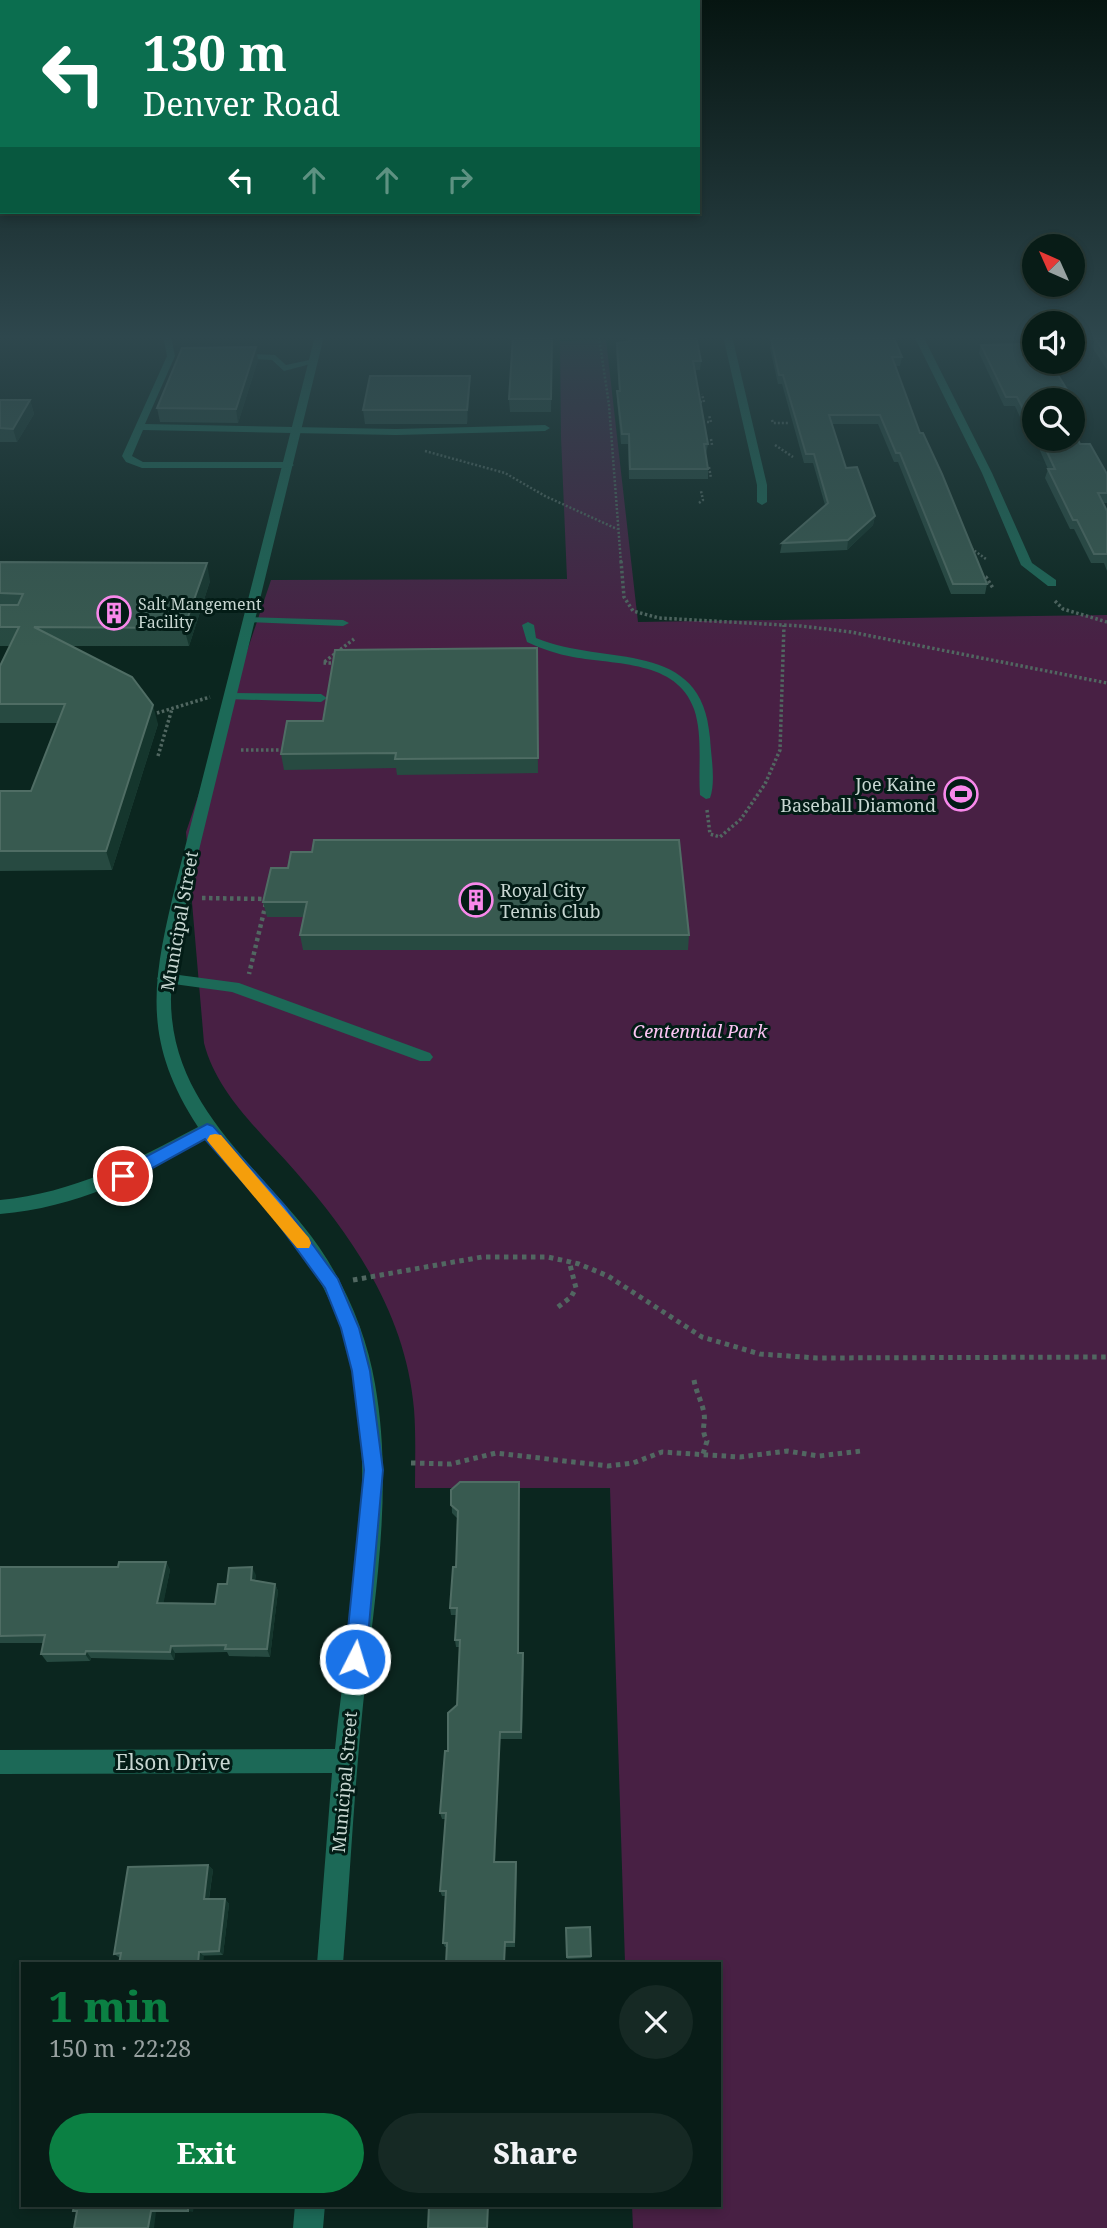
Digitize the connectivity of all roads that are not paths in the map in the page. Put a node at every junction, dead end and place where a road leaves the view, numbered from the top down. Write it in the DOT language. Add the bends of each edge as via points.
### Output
graph roads {
  1 [pos="135,440"];
  2 [pos="294,440"];
  3 [pos="751,440"];
  4 [pos="970,440"];
  5 [pos="289,465"];
  6 [pos="762,502"];
  7 [pos="1052,583"];
  8 [pos="250,620"];
  9 [pos="343,623"];
  10 [pos="528,625"];
  11 [pos="230,696"];
  12 [pos="321,698"];
  13 [pos="706,795"];
  14 [pos="164,978"];
  15 [pos="425,1057"];
  16 [pos="207,1130"];
  17 [pos="0,1208"];
  18 [pos="346,1761"];
  19 [pos="0,1762"];
  20 [pos="330,1962"];
  21 [pos="310,2207"];
  22 [pos="308,2228"];
  1 -- 5 [label="lane" via="127,456 136,464"];
  2 -- 5 [label="street, Municipal Street"];
  3 -- 6 [label="street"];
  4 -- 7 [label="street" via="1027,565"];
  5 -- 8 [label="street, Municipal Street"];
  8 -- 9 [label="lane"];
  8 -- 11 [label="street, Municipal Street"];
  10 -- 13 [label="lane" via="531,640 549,649 647,664 679,677 700,708"];
  11 -- 12 [label="lane"];
  11 -- 14 [label="street, Municipal Street"];
  14 -- 15 [label="lane" via="234,987"];
  14 -- 16 [label="street, Municipal Street" via="164,1027 178,1080"];
  16 -- 17 [label="street" via="123,1176 84,1191"];
  16 -- 18 [label="street, Municipal Street" via="278,1210 332,1284 361,1371 374,1470"];
  18 -- 19 [label="street, Elson Drive"];
  18 -- 20 [label="street, Municipal Street"];
  21 -- 22 [label="street"];
}
